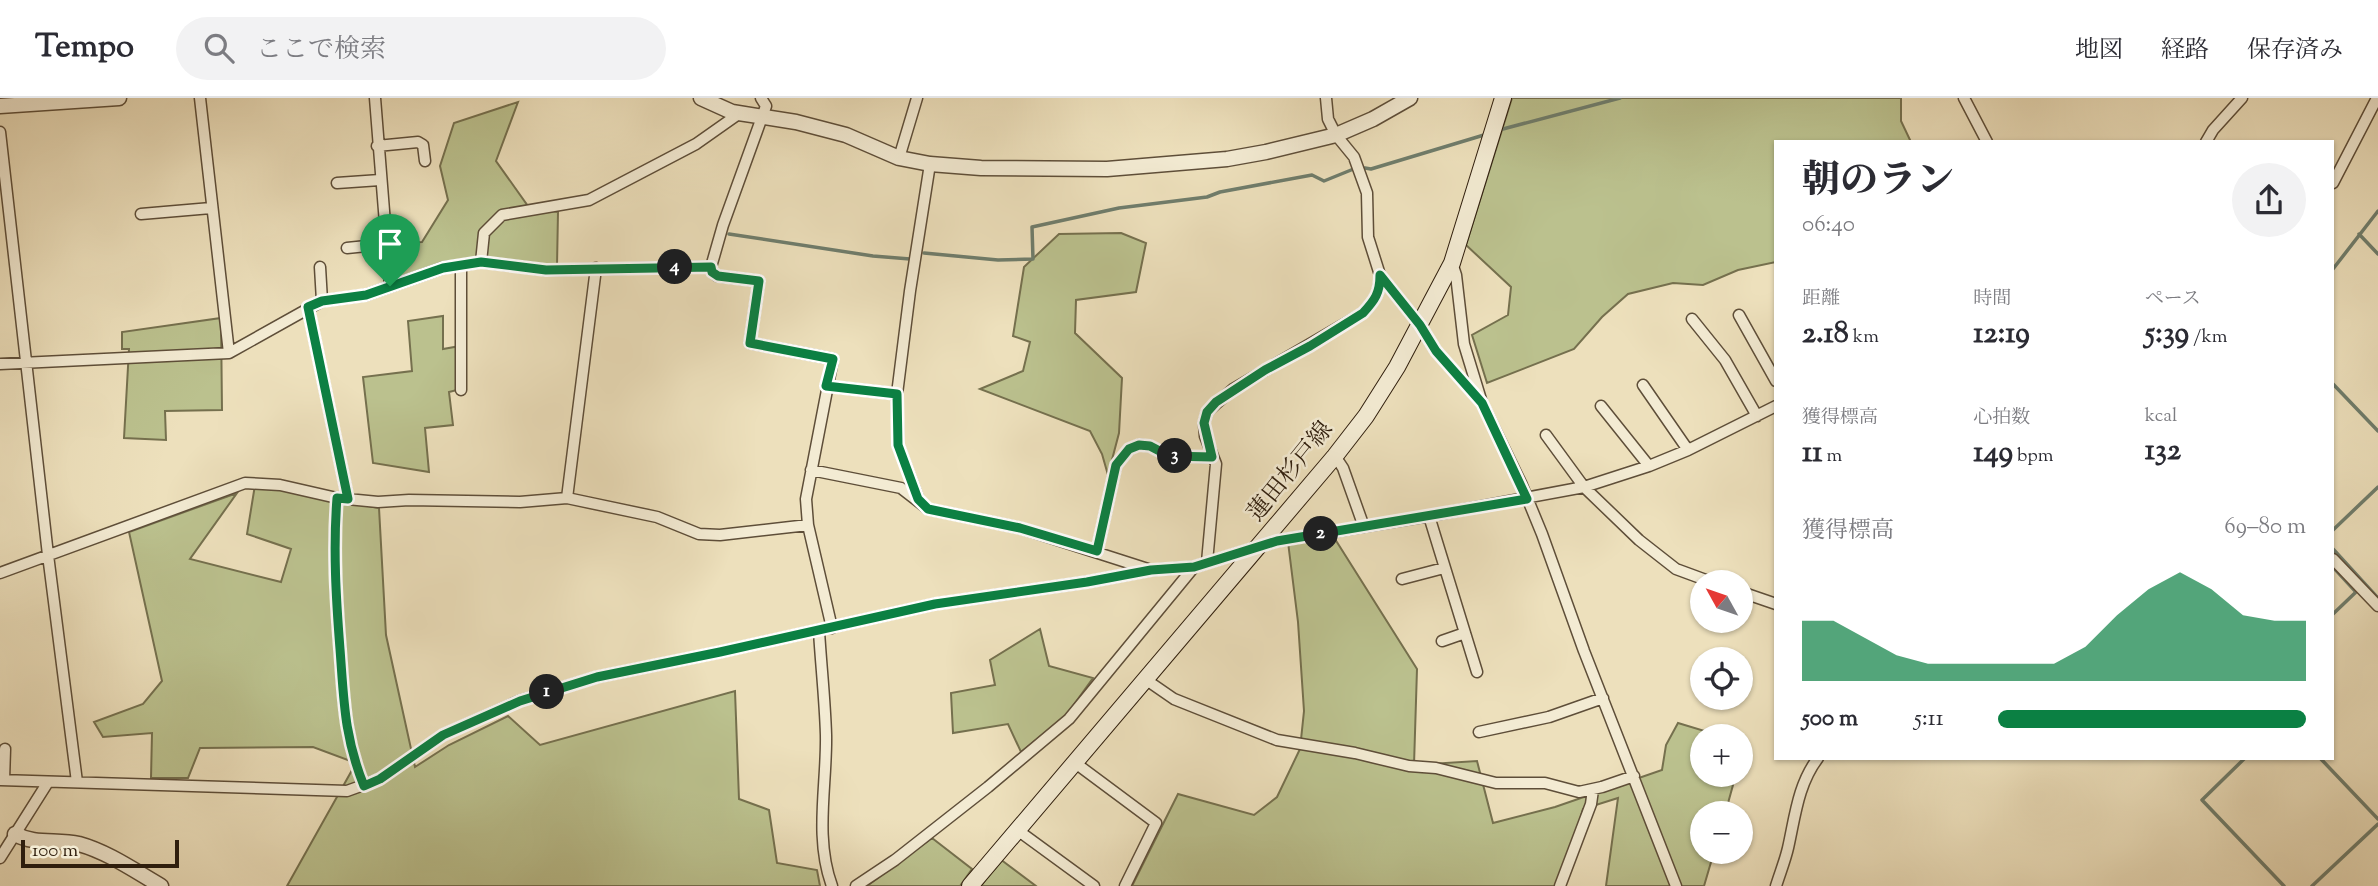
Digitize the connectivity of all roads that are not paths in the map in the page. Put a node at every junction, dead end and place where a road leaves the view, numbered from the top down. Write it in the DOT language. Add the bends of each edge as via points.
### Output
graph roads {
  1 [pos="119,98"];
  2 [pos="200,98"];
  3 [pos="375,98"];
  4 [pos="701,98"];
  5 [pos="761,98"];
  6 [pos="917,98"];
  7 [pos="1326,98"];
  8 [pos="1410,98"];
  9 [pos="1503,98"];
  10 [pos="1964,98"];
  11 [pos="2242,98"];
  12 [pos="2377,98"];
  13 [pos="0,106"];
  14 [pos="740,113"];
  15 [pos="762,117"];
  16 [pos="0,132"];
  17 [pos="1336,135"];
  18 [pos="1986,140"];
  19 [pos="2207,140"];
  20 [pos="377,146"];
  21 [pos="899,158"];
  22 [pos="425,161"];
  23 [pos="930,164"];
  24 [pos="380,180"];
  25 [pos="2334,181"];
  26 [pos="337,183"];
  27 [pos="211,208"];
  28 [pos="141,214"];
  29 [pos="386,244"];
  30 [pos="347,248"];
  31 [pos="481,262"];
  32 [pos="1452,263"];
  33 [pos="461,265"];
  34 [pos="320,267"];
  35 [pos="711,267"];
  36 [pos="596,268"];
  37 [pos="1380,275"];
  38 [pos="390,286"];
  39 [pos="322,301"];
  40 [pos="308,307"];
  41 [pos="1739,315"];
  42 [pos="1692,319"];
  43 [pos="1420,325"];
  44 [pos="229,353"];
  45 [pos="26,362"];
  46 [pos="0,364"];
  47 [pos="1774,377"];
  48 [pos="1643,385"];
  49 [pos="826,386"];
  50 [pos="461,390"];
  51 [pos="897,394"];
  52 [pos="1482,403"];
  53 [pos="1601,406"];
  54 [pos="1774,407"];
  55 [pos="1757,416"];
  56 [pos="1546,435"];
  57 [pos="1688,450"];
  58 [pos="1335,456"];
  59 [pos="1212,457"];
  60 [pos="1649,466"];
  61 [pos="811,470"];
  62 [pos="1584,487"];
  63 [pos="343,498"];
  64 [pos="567,498"];
  65 [pos="918,499"];
  66 [pos="1527,499"];
  67 [pos="1429,516"];
  68 [pos="808,525"];
  69 [pos="1364,527"];
  70 [pos="1260,546"];
  71 [pos="1097,551"];
  72 [pos="48,555"];
  73 [pos="2334,560"];
  74 [pos="1208,562"];
  75 [pos="1194,567"];
  76 [pos="1444,568"];
  77 [pos="1151,570"];
  78 [pos="0,573"];
  79 [pos="1690,574"];
  80 [pos="1402,579"];
  81 [pos="1754,596"];
  82 [pos="1774,603"];
  83 [pos="2378,606"];
  84 [pos="832,628"];
  85 [pos="819,631"];
  86 [pos="1465,633"];
  87 [pos="1442,641"];
  88 [pos="1477,672"];
  89 [pos="1145,678"];
  90 [pos="1603,698"];
  91 [pos="1479,732"];
  92 [pos="5,749"];
  93 [pos="1816,760"];
  94 [pos="1074,762"];
  95 [pos="1634,776"];
  96 [pos="2,780"];
  97 [pos="48,782"];
  98 [pos="77,782"];
  99 [pos="364,786"];
  100 [pos="1593,790"];
  101 [pos="1016,829"];
  102 [pos="15,834"];
  103 [pos="0,858"];
  104 [pos="161,886"];
  105 [pos="832,886"];
  106 [pos="856,886"];
  107 [pos="970,886"];
  108 [pos="1094,886"];
  109 [pos="1125,886"];
  110 [pos="1560,886"];
  111 [pos="1676,886"];
  112 [pos="1776,886"];
  1 -- 13 [label="street"];
  2 -- 27 [label="street"];
  3 -- 20 [label="street"];
  4 -- 14 [label="street"];
  5 -- 15 [label="street" via="766,106"];
  6 -- 21 [label="street"];
  7 -- 17 [label="street"];
  8 -- 17 [label="street"];
  9 -- 32 [label="main road, 蓮田杉戸線"];
  10 -- 18 [label="street"];
  11 -- 19 [label="street"];
  12 -- 25 [label="street"];
  14 -- 15 [label="street"];
  14 -- 31 [label="street" via="696,144 589,200 502,215 484,233"];
  15 -- 21 [label="street" via="846,135"];
  15 -- 35 [label="street"];
  16 -- 45 [label="street"];
  17 -- 23 [label="street" via="1227,159 1107,169"];
  17 -- 37 [label="street" via="1354,157 1367,193 1368,237"];
  20 -- 22 [label="street" via="418,142 423,145"];
  20 -- 24 [label="street"];
  21 -- 23 [label="street"];
  23 -- 51 [label="street"];
  24 -- 26 [label="street"];
  24 -- 29 [label="street"];
  27 -- 28 [label="street"];
  27 -- 44 [label="street"];
  29 -- 30 [label="street"];
  29 -- 38 [label="street"];
  31 -- 33 [label="street"];
  31 -- 36 [label="street" via="546,270"];
  32 -- 43 [label="main road, 蓮田杉戸線"];
  32 -- 52 [label="street" via="1464,344"];
  33 -- 38 [label="street"];
  33 -- 50 [label="street"];
  34 -- 39 [label="street"];
  35 -- 36 [label="street"];
  35 -- 49 [label="street" via="718,276 759,281 750,343 833,359"];
  36 -- 64 [label="street"];
  37 -- 43 [label="street"];
  37 -- 59 [label="street" via="1380,290 1363,313 1233,389 1207,412 1204,423"];
  38 -- 39 [label="street" via="366,295"];
  39 -- 40 [label="street"];
  40 -- 44 [label="street"];
  40 -- 63 [label="street"];
  41 -- 47 [label="street"];
  42 -- 55 [label="street" via="1725,360"];
  43 -- 52 [label="street" via="1436,351"];
  43 -- 58 [label="main road, 蓮田杉戸線" via="1379,396"];
  44 -- 45 [label="street"];
  45 -- 46 [label="street"];
  45 -- 72 [label="street"];
  48 -- 57 [label="street"];
  49 -- 51 [label="street"];
  49 -- 61 [label="street"];
  51 -- 65 [label="street" via="898,445"];
  52 -- 66 [label="street"];
  53 -- 60 [label="street"];
  54 -- 55 [label="street"];
  55 -- 57 [label="street"];
  56 -- 62 [label="street"];
  57 -- 60 [label="street"];
  58 -- 69 [label="street"];
  58 -- 70 [label="main road, 蓮田杉戸線"];
  59 -- 71 [label="street" via="1169,456 1150,446 1129,449 1116,465"];
  59 -- 74 [label="street" via="1216,464"];
  60 -- 62 [label="street"];
  61 -- 65 [label="street" via="901,488"];
  61 -- 68 [label="street"];
  62 -- 66 [label="street"];
  62 -- 79 [label="street" via="1639,540 1676,569"];
  63 -- 64 [label="street" via="520,502"];
  63 -- 72 [label="street" via="245,483"];
  63 -- 99 [label="street" via="334,531 344,720"];
  64 -- 68 [label="street" via="657,517 699,534"];
  65 -- 71 [label="street" via="928,509 1020,528"];
  66 -- 67 [label="street"];
  66 -- 90 [label="street"];
  67 -- 69 [label="street"];
  67 -- 76 [label="street"];
  68 -- 84 [label="street"];
  69 -- 70 [label="street"];
  70 -- 74 [label="street"];
  70 -- 89 [label="main road, 蓮田杉戸線"];
  71 -- 77 [label="street"];
  72 -- 78 [label="street"];
  72 -- 98 [label="street"];
  73 -- 83 [label="street"];
  74 -- 75 [label="street"];
  75 -- 77 [label="street"];
  75 -- 106 [label="street" via="1069,719 895,860"];
  76 -- 80 [label="street"];
  76 -- 86 [label="street"];
  77 -- 84 [label="street" via="935,604"];
  81 -- 82 [label="street"];
  84 -- 85 [label="street"];
  85 -- 99 [label="street" via="597,677 520,701 443,735"];
  85 -- 105 [label="street" via="826,733 823,857"];
  86 -- 87 [label="street"];
  86 -- 88 [label="street"];
  89 -- 94 [label="main road, 蓮田杉戸線"];
  89 -- 100 [label="street" via="1174,699 1277,740 1496,783 1545,783 1570,791"];
  90 -- 91 [label="street" via="1549,717"];
  90 -- 95 [label="street"];
  92 -- 96 [label="street"];
  93 -- 112 [label="street" via="1799,797"];
  94 -- 101 [label="main road, 蓮田杉戸線"];
  94 -- 109 [label="street" via="1156,823"];
  95 -- 100 [label="street"];
  95 -- 111 [label="street"];
  96 -- 97 [label="street"];
  97 -- 98 [label="street"];
  97 -- 102 [label="street"];
  98 -- 99 [label="street" via="347,791"];
  100 -- 110 [label="street"];
  101 -- 107 [label="main road, 蓮田杉戸線"];
  101 -- 108 [label="street"];
  102 -- 103 [label="street"];
  102 -- 104 [label="street" via="34,842 90,847"];
}
